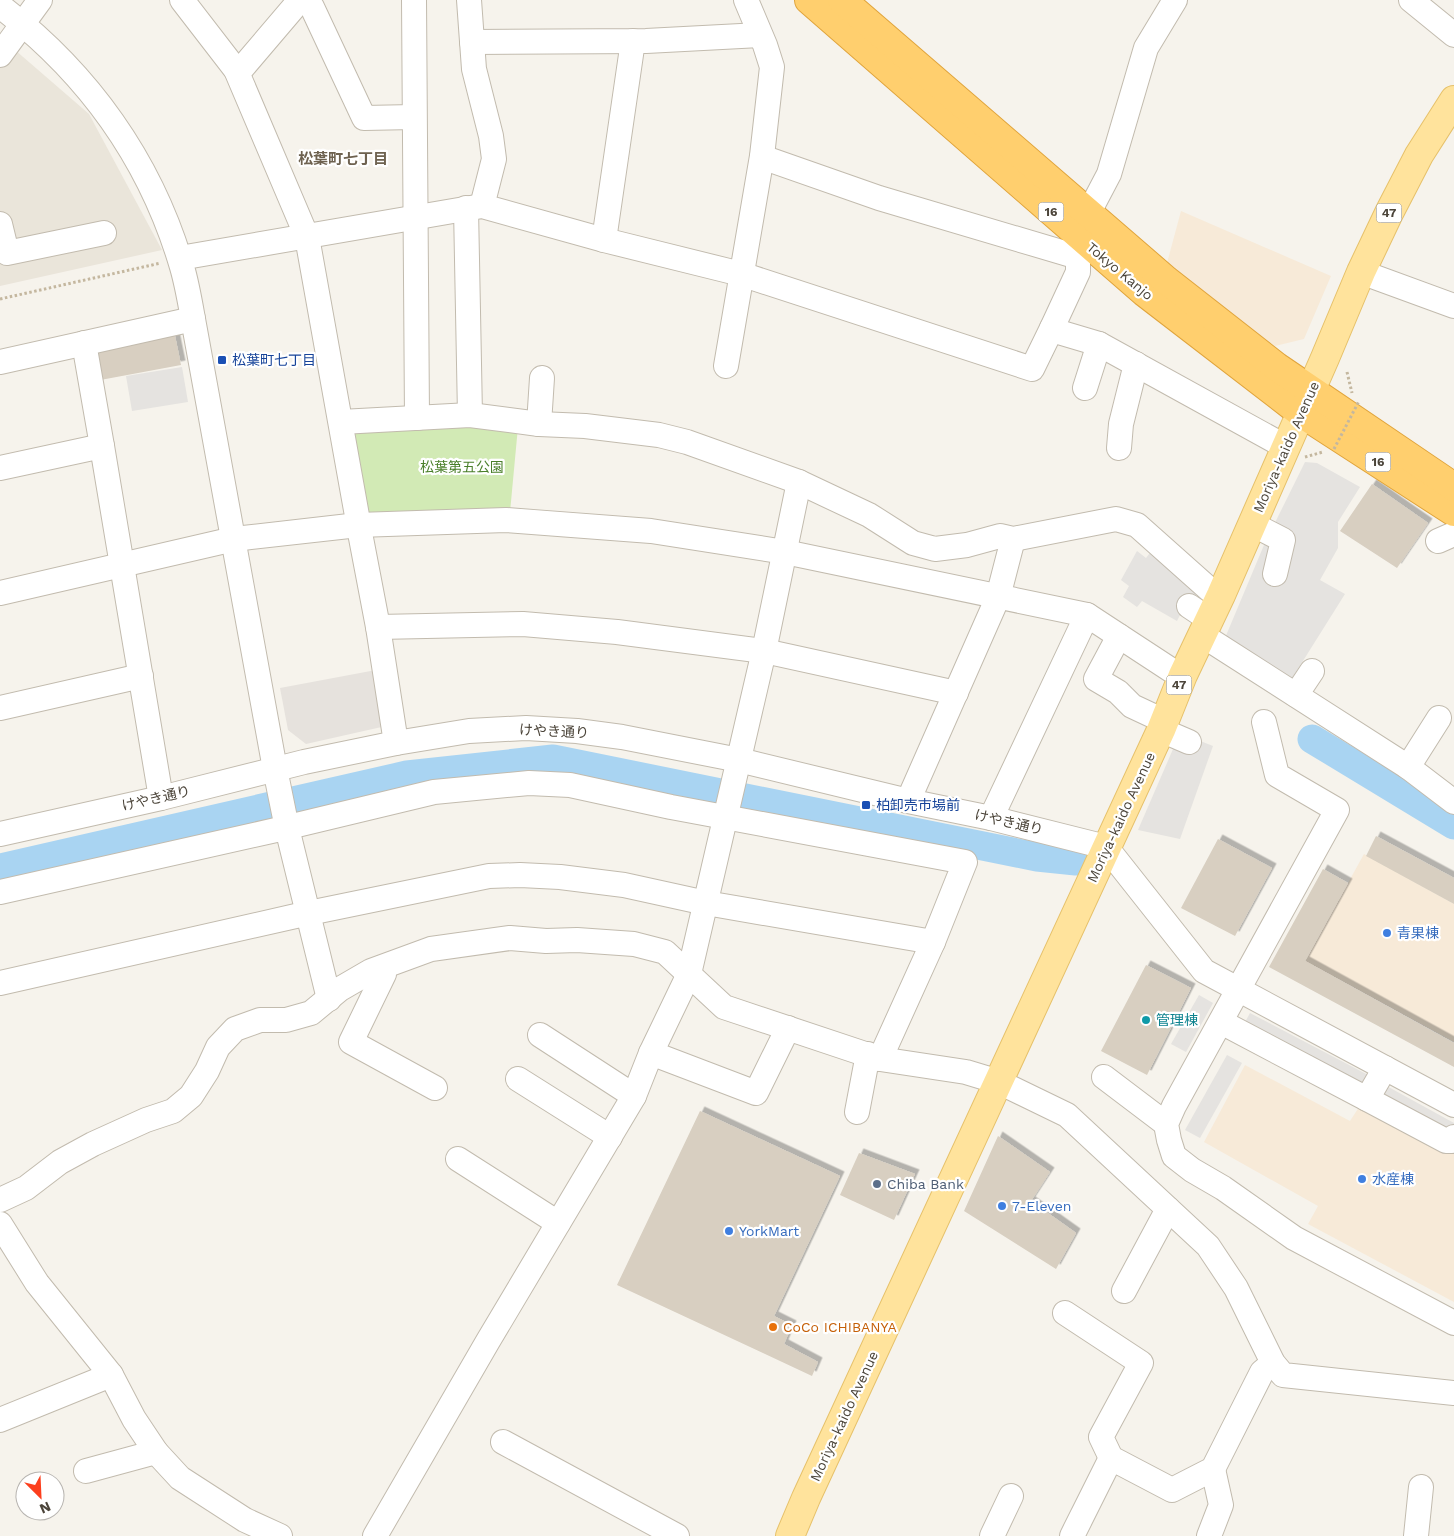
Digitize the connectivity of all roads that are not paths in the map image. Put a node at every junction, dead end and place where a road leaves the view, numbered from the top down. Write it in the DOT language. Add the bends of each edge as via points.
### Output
graph roads {
  1 [pos="40,0"];
  2 [pos="182,0"];
  3 [pos="300,0"];
  4 [pos="306,0"];
  5 [pos="414,0"];
  6 [pos="470,0"];
  7 [pos="746,0"];
  8 [pos="810,0"];
  9 [pos="842,0"];
  10 [pos="1175,0"];
  11 [pos="1411,0"];
  12 [pos="0,6"];
  13 [pos="22,23"];
  14 [pos="760,35"];
  15 [pos="1454,35"];
  16 [pos="633,41"];
  17 [pos="472,42"];
  18 [pos="0,55"];
  19 [pos="236,70"];
  20 [pos="1454,100"];
  21 [pos="414,117"];
  22 [pos="762,157"];
  23 [pos="474,207"];
  24 [pos="1088,214"];
  25 [pos="415,217"];
  26 [pos="0,224"];
  27 [pos="104,233"];
  28 [pos="307,236"];
  29 [pos="604,240"];
  30 [pos="1083,251"];
  31 [pos="3,254"];
  32 [pos="172,263"];
  33 [pos="1362,272"];
  34 [pos="741,274"];
  35 [pos="1454,306"];
  36 [pos="193,319"];
  37 [pos="1052,328"];
  38 [pos="84,343"];
  39 [pos="1099,344"];
  40 [pos="0,362"];
  41 [pos="1136,364"];
  42 [pos="726,366"];
  43 [pos="542,378"];
  44 [pos="1085,388"];
  45 [pos="1306,402"];
  46 [pos="470,415"];
  47 [pos="417,418"];
  48 [pos="341,422"];
  49 [pos="539,424"];
  50 [pos="102,446"];
  51 [pos="1119,448"];
  52 [pos="1295,452"];
  53 [pos="0,468"];
  54 [pos="800,482"];
  55 [pos="1454,486"];
  56 [pos="1454,512"];
  57 [pos="1252,524"];
  58 [pos="358,525"];
  59 [pos="234,539"];
  60 [pos="1013,539"];
  61 [pos="785,552"];
  62 [pos="122,565"];
  63 [pos="1275,574"];
  64 [pos="0,593"];
  65 [pos="998,597"];
  66 [pos="1206,613"];
  67 [pos="1087,615"];
  68 [pos="378,627"];
  69 [pos="1119,636"];
  70 [pos="764,651"];
  71 [pos="1312,671"];
  72 [pos="1183,675"];
  73 [pos="141,676"];
  74 [pos="956,693"];
  75 [pos="1296,695"];
  76 [pos="0,708"];
  77 [pos="1439,718"];
  78 [pos="1163,726"];
  79 [pos="1265,726"];
  80 [pos="1188,742"];
  81 [pos="396,743"];
  82 [pos="739,760"];
  83 [pos="1408,767"];
  84 [pos="276,776"];
  85 [pos="161,798"];
  86 [pos="908,800"];
  87 [pos="1454,802"];
  88 [pos="726,816"];
  89 [pos="992,818"];
  90 [pos="286,823"];
  91 [pos="0,834"];
  92 [pos="1106,847"];
  93 [pos="0,892"];
  94 [pos="706,904"];
  95 [pos="309,913"];
  96 [pos="932,942"];
  97 [pos="381,968"];
  98 [pos="689,974"];
  99 [pos="0,983"];
  100 [pos="1239,990"];
  101 [pos="330,999"];
  102 [pos="1221,1022"];
  103 [pos="788,1028"];
  104 [pos="540,1035"];
  105 [pos="651,1053"];
  106 [pos="874,1056"];
  107 [pos="1385,1068"];
  108 [pos="1104,1077"];
  109 [pos="518,1079"];
  110 [pos="999,1082"];
  111 [pos="435,1088"];
  112 [pos="634,1096"];
  113 [pos="1367,1099"];
  114 [pos="1454,1105"];
  115 [pos="857,1112"];
  116 [pos="1166,1124"];
  117 [pos="610,1137"];
  118 [pos="1454,1137"];
  119 [pos="458,1158"];
  120 [pos="0,1200"];
  121 [pos="1168,1209"];
  122 [pos="558,1223"];
  123 [pos="0,1224"];
  124 [pos="1124,1291"];
  125 [pos="1065,1313"];
  126 [pos="1454,1323"];
  127 [pos="1272,1363"];
  128 [pos="112,1375"];
  129 [pos="1454,1393"];
  130 [pos="0,1420"];
  131 [pos="503,1442"];
  132 [pos="156,1452"];
  133 [pos="1111,1458"];
  134 [pos="1213,1469"];
  135 [pos="86,1471"];
  136 [pos="1421,1487"];
  137 [pos="1011,1496"];
  138 [pos="280,1536"];
  139 [pos="375,1536"];
  140 [pos="676,1536"];
  141 [pos="790,1536"];
  142 [pos="992,1536"];
  143 [pos="1072,1536"];
  144 [pos="1209,1536"];
  145 [pos="1416,1536"];
  1 -- 13 [label="street"];
  2 -- 19 [label="street"];
  3 -- 19 [label="street" via="243,67"];
  4 -- 21 [label="street" via="364,118"];
  5 -- 21 [label="street"];
  6 -- 17 [label="street"];
  7 -- 14 [label="street"];
  8 -- 30 [label="highway, Tokyo Kanjo / 16"];
  9 -- 24 [label="highway, Tokyo Kanjo / 16"];
  10 -- 24 [label="street" via="1146,48 1109,174"];
  11 -- 15 [label="street"];
  12 -- 13 [label="street"];
  13 -- 18 [label="street"];
  13 -- 32 [label="street" via="72,70 118,128 166,219"];
  14 -- 16 [label="street"];
  14 -- 22 [label="street" via="772,67"];
  16 -- 17 [label="street"];
  16 -- 29 [label="street"];
  17 -- 23 [label="street" via="474,69 494,159"];
  19 -- 28 [label="street"];
  20 -- 33 [label="main road, Moriya-kaido Avenue / 47" via="1403,182"];
  21 -- 25 [label="street"];
  22 -- 30 [label="street" via="879,198"];
  22 -- 34 [label="street"];
  23 -- 25 [label="street"];
  23 -- 29 [label="street"];
  23 -- 46 [label="street"];
  24 -- 45 [label="highway, Tokyo Kanjo / 16" via="1277,367"];
  25 -- 28 [label="street"];
  25 -- 47 [label="street"];
  26 -- 31 [label="street"];
  27 -- 31 [label="street"];
  28 -- 32 [label="street"];
  28 -- 48 [label="street"];
  29 -- 34 [label="street"];
  30 -- 37 [label="street" via="1078,272"];
  30 -- 45 [label="highway, Tokyo Kanjo / 16"];
  32 -- 36 [label="street"];
  33 -- 35 [label="street"];
  33 -- 45 [label="main road, Moriya-kaido Avenue / 47"];
  34 -- 37 [label="street" via="1032,369"];
  34 -- 42 [label="street"];
  36 -- 38 [label="street"];
  36 -- 59 [label="street"];
  37 -- 39 [label="street"];
  38 -- 40 [label="street"];
  38 -- 50 [label="street"];
  39 -- 41 [label="street"];
  39 -- 44 [label="street"];
  41 -- 51 [label="street" via="1120,424"];
  41 -- 52 [label="street"];
  43 -- 49 [label="street"];
  45 -- 52 [label="main road, Moriya-kaido Avenue / 47"];
  45 -- 55 [label="highway, Tokyo Kanjo / 16"];
  45 -- 56 [label="highway, Tokyo Kanjo / 16"];
  46 -- 47 [label="street"];
  46 -- 49 [label="street"];
  47 -- 48 [label="street"];
  48 -- 58 [label="street"];
  49 -- 54 [label="street" via="585,426 687,442"];
  50 -- 53 [label="street"];
  50 -- 62 [label="street"];
  52 -- 57 [label="main road, Moriya-kaido Avenue / 47"];
  54 -- 60 [label="street" via="869,515 914,543 936,549 1000,536"];
  54 -- 61 [label="street"];
  57 -- 63 [label="street" via="1283,540"];
  57 -- 66 [label="main road, Moriya-kaido Avenue / 47"];
  58 -- 59 [label="street"];
  58 -- 61 [label="street" via="506,520 651,531"];
  58 -- 68 [label="street"];
  59 -- 62 [label="street"];
  59 -- 84 [label="street"];
  60 -- 65 [label="street"];
  60 -- 66 [label="street" via="1106,516 1137,524 1210,590"];
  61 -- 65 [label="street"];
  61 -- 70 [label="street"];
  62 -- 64 [label="street"];
  62 -- 73 [label="street"];
  65 -- 67 [label="street"];
  65 -- 74 [label="street"];
  66 -- 72 [label="main road, Moriya-kaido Avenue / 47"];
  66 -- 75 [label="street"];
  67 -- 69 [label="street"];
  67 -- 89 [label="street"];
  68 -- 70 [label="street" via="523,624"];
  68 -- 81 [label="street"];
  69 -- 72 [label="street"];
  69 -- 78 [label="street" via="1096,679"];
  70 -- 74 [label="street"];
  70 -- 82 [label="street"];
  71 -- 75 [label="street"];
  72 -- 78 [label="main road, Moriya-kaido Avenue / 47"];
  73 -- 76 [label="street"];
  73 -- 85 [label="street"];
  74 -- 86 [label="street"];
  75 -- 83 [label="street"];
  77 -- 83 [label="street"];
  78 -- 80 [label="street"];
  78 -- 92 [label="main road, Moriya-kaido Avenue / 47"];
  79 -- 100 [label="street" via="1277,775 1337,810"];
  81 -- 82 [label="street, けやき通り" via="469,731 577,730"];
  81 -- 84 [label="street, けやき通り"];
  82 -- 86 [label="street, けやき通り"];
  82 -- 88 [label="street"];
  83 -- 87 [label="street"];
  84 -- 85 [label="street, けやき通り"];
  84 -- 90 [label="street"];
  85 -- 91 [label="street, けやき通り"];
  86 -- 89 [label="street, けやき通り"];
  88 -- 90 [label="street" via="570,785 529,784 434,792"];
  88 -- 94 [label="street"];
  88 -- 96 [label="street" via="965,862"];
  89 -- 92 [label="street, けやき通り"];
  90 -- 93 [label="street"];
  90 -- 95 [label="street"];
  92 -- 100 [label="street" via="1204,971"];
  92 -- 110 [label="main road, Moriya-kaido Avenue / 47"];
  94 -- 95 [label="street" via="624,885 520,875 489,876"];
  94 -- 96 [label="street"];
  94 -- 98 [label="street"];
  95 -- 99 [label="street"];
  95 -- 101 [label="street"];
  96 -- 106 [label="street"];
  97 -- 98 [label="street" via="431,949 510,938 634,944 665,952"];
  97 -- 101 [label="street" via="340,989"];
  97 -- 111 [label="street" via="384,974 350,1042"];
  98 -- 103 [label="street" via="724,1007"];
  98 -- 105 [label="street"];
  100 -- 102 [label="street"];
  100 -- 107 [label="street"];
  101 -- 120 [label="street" via="311,1013 286,1020 260,1020 236,1029 218,1047 191,1096 173,1111 93,1144 60,1162 26,1188"];
  102 -- 113 [label="street"];
  102 -- 116 [label="street"];
  103 -- 105 [label="street" via="756,1093"];
  103 -- 106 [label="street"];
  104 -- 112 [label="street"];
  105 -- 112 [label="street"];
  106 -- 110 [label="street" via="966,1072"];
  106 -- 115 [label="street"];
  107 -- 113 [label="street"];
  107 -- 114 [label="street"];
  108 -- 116 [label="street"];
  109 -- 117 [label="street"];
  110 -- 121 [label="street" via="1068,1115"];
  110 -- 141 [label="main road, Moriya-kaido Avenue / 47"];
  112 -- 117 [label="street"];
  113 -- 118 [label="street" via="1446,1141 1452,1141"];
  116 -- 126 [label="street" via="1174,1156 1192,1170 1294,1238"];
  117 -- 122 [label="street"];
  119 -- 122 [label="street"];
  121 -- 124 [label="street"];
  121 -- 127 [label="street" via="1208,1246 1236,1288"];
  122 -- 139 [label="street"];
  123 -- 128 [label="street" via="37,1283"];
  125 -- 133 [label="street" via="1141,1363 1101,1437"];
  127 -- 129 [label="street" via="1283,1375"];
  127 -- 134 [label="street" via="1262,1372"];
  128 -- 130 [label="street"];
  128 -- 132 [label="street" via="134,1419"];
  131 -- 140 [label="street"];
  132 -- 135 [label="street"];
  132 -- 138 [label="street" via="180,1478 245,1520"];
  133 -- 134 [label="street" via="1172,1490"];
  133 -- 143 [label="street"];
  134 -- 144 [label="street" via="1221,1505"];
  136 -- 145 [label="street"];
  137 -- 142 [label="street"];
}
